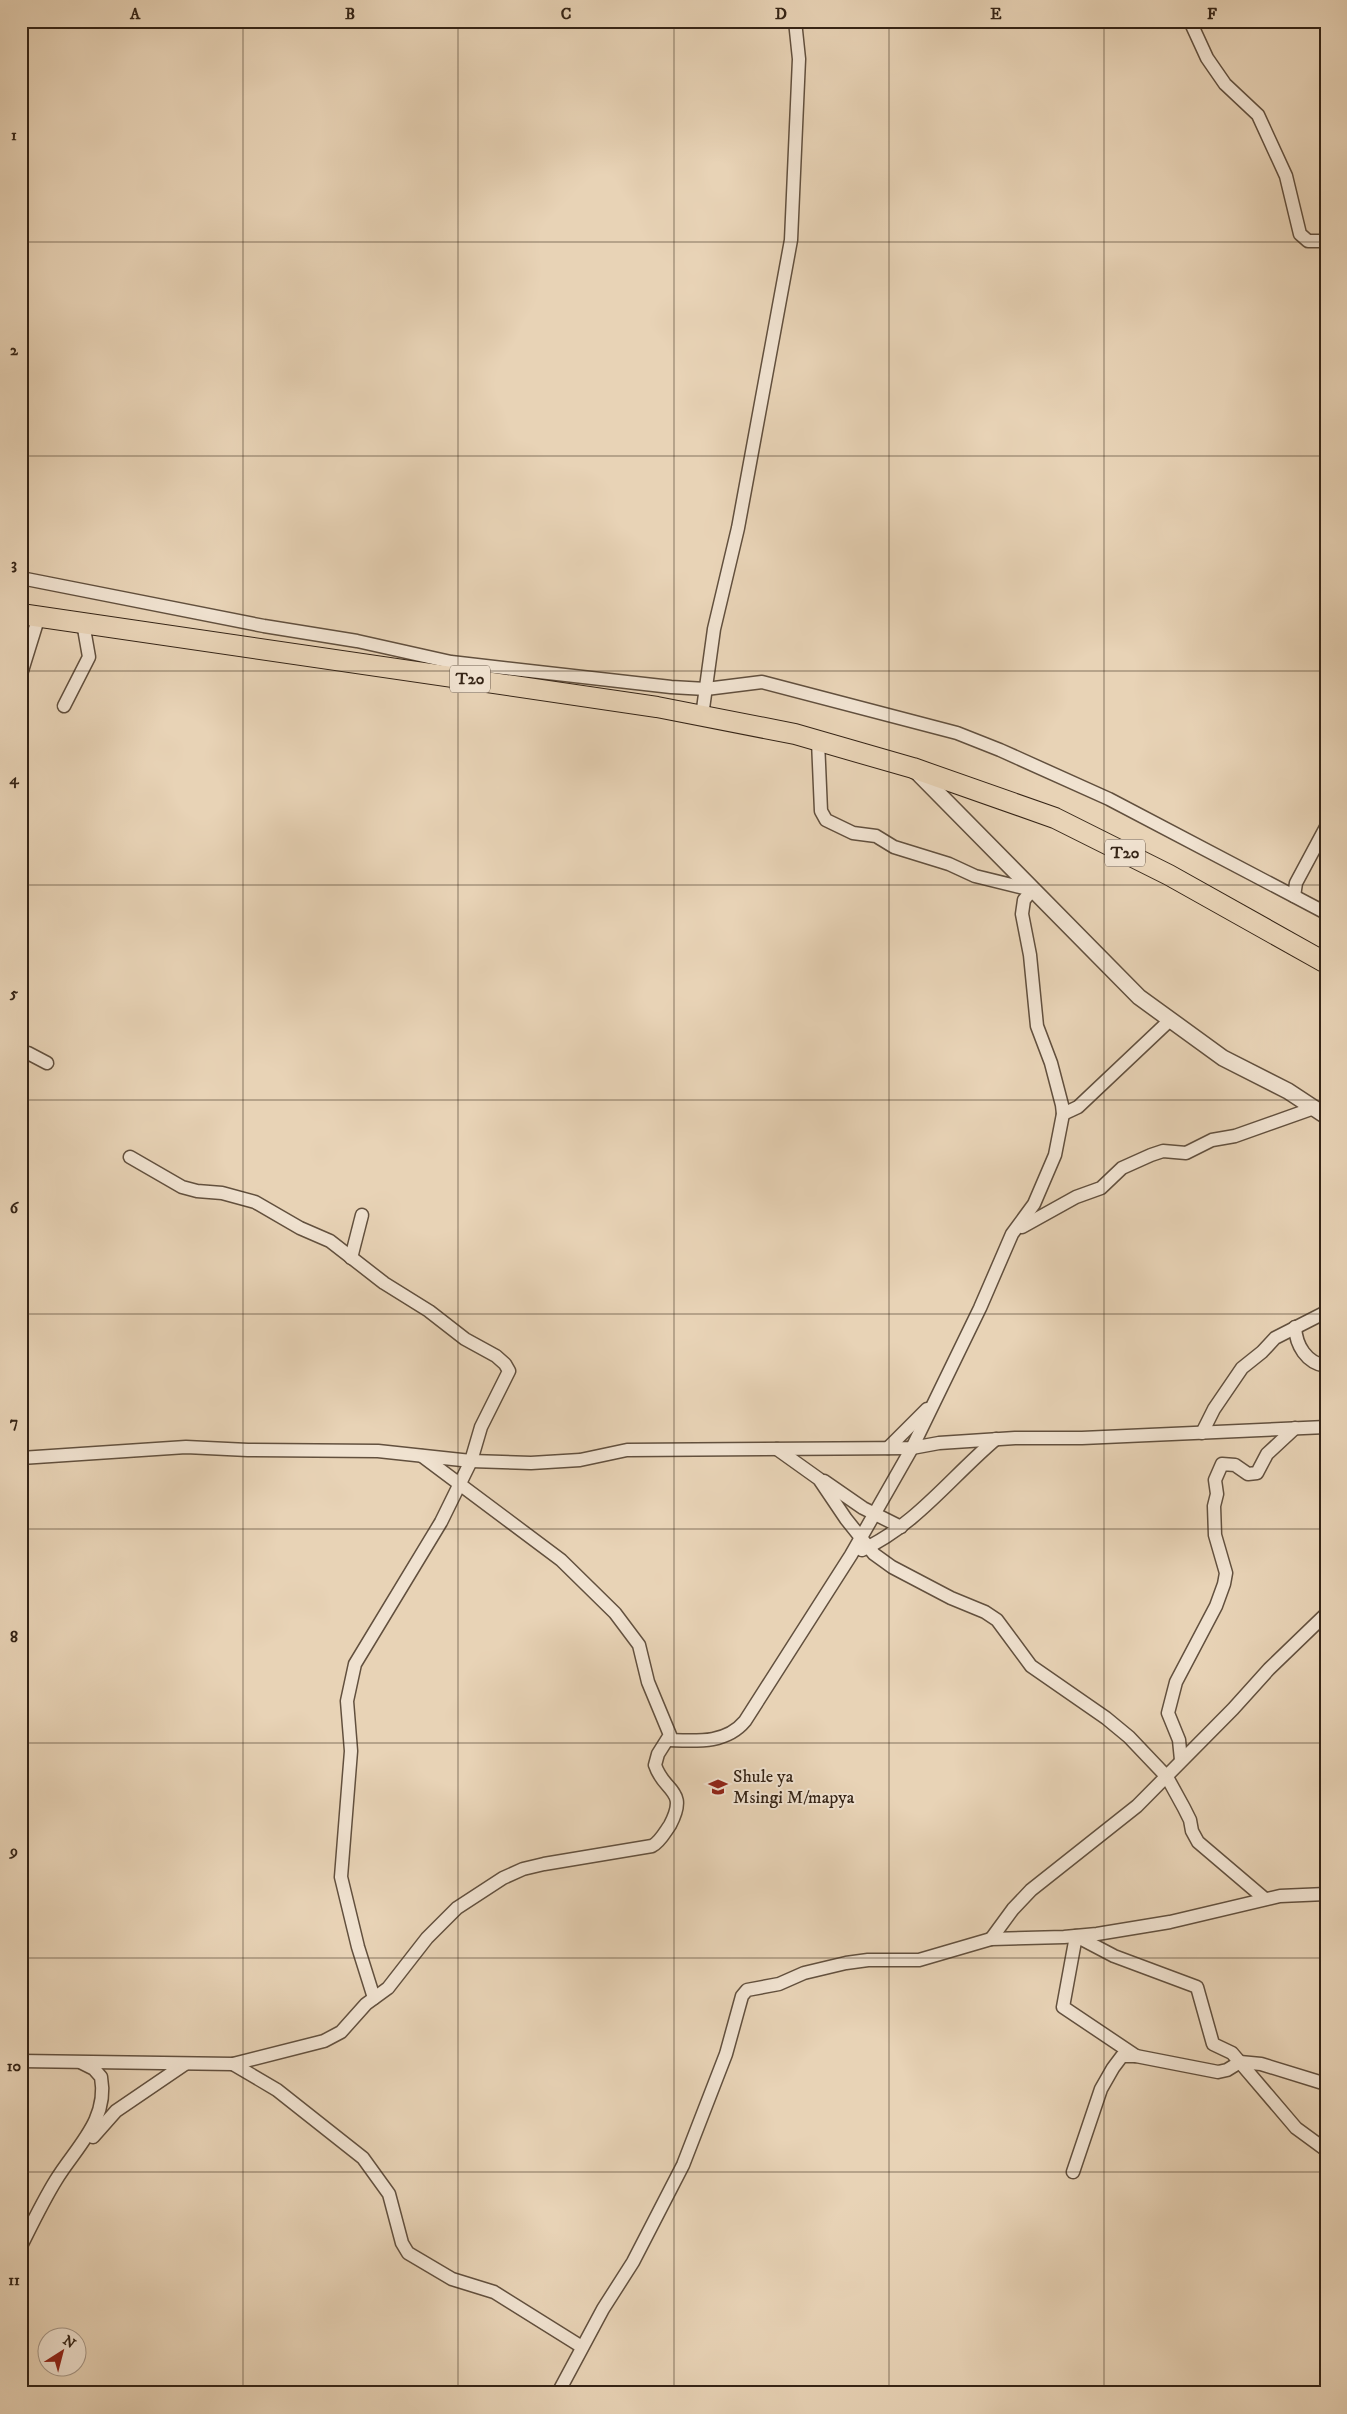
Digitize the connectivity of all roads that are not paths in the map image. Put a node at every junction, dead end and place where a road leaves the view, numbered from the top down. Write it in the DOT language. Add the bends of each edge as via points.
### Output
graph roads {
  1 [pos="795,21"];
  2 [pos="1190,21"];
  3 [pos="1326,241"];
  4 [pos="21,578"];
  5 [pos="30,615"];
  6 [pos="84,623"];
  7 [pos="21,674"];
  8 [pos="706,689"];
  9 [pos="64,706"];
  10 [pos="702,716"];
  11 [pos="818,741"];
  12 [pos="913,768"];
  13 [pos="1326,827"];
  14 [pos="1032,890"];
  15 [pos="1294,896"];
  16 [pos="1326,912"];
  17 [pos="1326,962"];
  18 [pos="1169,1021"];
  19 [pos="21,1057"];
  20 [pos="48,1063"];
  21 [pos="1320,1112"];
  22 [pos="1063,1114"];
  23 [pos="130,1157"];
  24 [pos="362,1215"];
  25 [pos="1012,1234"];
  26 [pos="351,1258"];
  27 [pos="1326,1312"];
  28 [pos="1295,1327"];
  29 [pos="1326,1366"];
  30 [pos="934,1402"];
  31 [pos="1326,1427"];
  32 [pos="1295,1428"];
  33 [pos="1202,1433"];
  34 [pos="996,1439"];
  35 [pos="888,1448"];
  36 [pos="912,1448"];
  37 [pos="777,1449"];
  38 [pos="422,1456"];
  39 [pos="21,1458"];
  40 [pos="471,1461"];
  41 [pos="819,1479"];
  42 [pos="458,1485"];
  43 [pos="875,1514"];
  44 [pos="901,1526"];
  45 [pos="865,1543"];
  46 [pos="1326,1614"];
  47 [pos="669,1740"];
  48 [pos="1181,1760"];
  49 [pos="1167,1777"];
  50 [pos="1326,1894"];
  51 [pos="1265,1899"];
  52 [pos="1076,1936"];
  53 [pos="991,1940"];
  54 [pos="374,1998"];
  55 [pos="1136,2056"];
  56 [pos="21,2060"];
  57 [pos="80,2062"];
  58 [pos="1240,2062"];
  59 [pos="185,2064"];
  60 [pos="233,2064"];
  61 [pos="1326,2084"];
  62 [pos="80,2148"];
  63 [pos="1326,2150"];
  64 [pos="1074,2172"];
  65 [pos="21,2246"];
  66 [pos="582,2347"];
  67 [pos="558,2393"];
  1 -- 8 [label="street" via="799,59 791,240 738,528 714,629"];
  2 -- 3 [label="street" via="1207,58 1225,84 1258,115 1286,176 1300,234 1308,241"];
  4 -- 8 [label="street" via="357,641 450,662"];
  5 -- 6 [label="main road, T20"];
  5 -- 7 [label="street"];
  6 -- 9 [label="street" via="89,657"];
  6 -- 10 [label="main road, T20"];
  8 -- 10 [label="street"];
  8 -- 15 [label="street" via="762,682 957,733 1109,799"];
  10 -- 11 [label="main road, T20"];
  11 -- 12 [label="main road, T20"];
  11 -- 14 [label="street" via="821,811 826,820 853,833 876,836 894,846 950,864 975,876"];
  12 -- 14 [label="street"];
  12 -- 17 [label="main road, T20" via="1055,818 1169,875"];
  13 -- 15 [label="street" via="1296,882"];
  14 -- 18 [label="street" via="1140,997"];
  14 -- 22 [label="street" via="1021,909 1030,955 1036,1021 1056,1080"];
  15 -- 16 [label="street"];
  18 -- 21 [label="street" via="1223,1058 1288,1091"];
  18 -- 22 [label="street" via="1078,1107"];
  19 -- 20 [label="street" via="28,1053"];
  21 -- 25 [label="street" via="1212,1140 1186,1153 1164,1151 1151,1155 1122,1168 1101,1188 1047,1212"];
  22 -- 25 [label="street" via="1055,1155 1034,1204"];
  23 -- 26 [label="street" via="182,1187 255,1202 330,1242"];
  24 -- 26 [label="street"];
  25 -- 30 [label="street"];
  26 -- 40 [label="street" via="384,1284 429,1311 464,1340 496,1356 507,1367 509,1375 482,1427"];
  27 -- 28 [label="street"];
  28 -- 29 [label="street" via="1298,1345 1306,1356 1318,1365"];
  28 -- 33 [label="street" via="1275,1338 1242,1368"];
  30 -- 35 [label="street"];
  30 -- 36 [label="street"];
  31 -- 32 [label="street"];
  32 -- 33 [label="street"];
  32 -- 48 [label="street" via="1267,1454 1257,1473 1248,1474 1235,1465 1222,1464 1215,1480 1218,1494 1214,1506 1215,1535 1226,1574 1216,1606 1176,1682 1168,1713 1179,1740"];
  33 -- 34 [label="street"];
  34 -- 36 [label="street"];
  34 -- 44 [label="street"];
  35 -- 36 [label="street"];
  35 -- 37 [label="street"];
  36 -- 43 [label="street"];
  37 -- 40 [label="street" via="627,1450 563,1462"];
  37 -- 41 [label="street"];
  38 -- 39 [label="street" via="378,1451 186,1446"];
  38 -- 40 [label="street"];
  38 -- 42 [label="street"];
  40 -- 42 [label="street"];
  41 -- 43 [label="street"];
  41 -- 45 [label="street"];
  42 -- 47 [label="street" via="560,1560 615,1613 638,1645 648,1682 670,1732"];
  42 -- 54 [label="street" via="432,1538 355,1664 349,1685 350,1751 341,1877"];
  43 -- 44 [label="street"];
  43 -- 45 [label="street"];
  44 -- 45 [label="street"];
  45 -- 47 [label="street" via="852,1555 741,1726 711,1740"];
  45 -- 49 [label="street" via="892,1567 997,1620 1031,1666 1106,1718"];
  46 -- 48 [label="street"];
  47 -- 54 [label="street" via="655,1764 677,1798 678,1808 657,1843 544,1864 503,1878 457,1908 427,1938 394,1982"];
  48 -- 49 [label="street"];
  49 -- 51 [label="street" via="1198,1842"];
  49 -- 53 [label="street" via="1130,1812 1031,1890"];
  50 -- 51 [label="street"];
  51 -- 52 [label="street" via="1170,1922"];
  52 -- 53 [label="street"];
  52 -- 55 [label="street" via="1063,2007"];
  52 -- 58 [label="street" via="1114,1956 1192,1983 1197,1987 1213,2044 1225,2048"];
  53 -- 66 [label="street" via="918,1960 868,1960 846,1964 747,1990 683,2165 633,2262"];
  54 -- 60 [label="street" via="334,2037"];
  55 -- 58 [label="street" via="1218,2072"];
  55 -- 64 [label="street" via="1127,2055 1118,2060 1106,2080"];
  56 -- 57 [label="street"];
  57 -- 59 [label="street"];
  57 -- 62 [label="street" via="94,2069 101,2077 103,2088 95,2123"];
  58 -- 61 [label="street" via="1277,2068"];
  58 -- 63 [label="street" via="1296,2128"];
  59 -- 60 [label="street"];
  59 -- 62 [label="street" via="116,2111"];
  60 -- 66 [label="street" via="277,2090 363,2158 389,2194 402,2243 408,2253 452,2279 494,2292"];
  62 -- 65 [label="street" via="57,2179"];
  66 -- 67 [label="street"];
}
